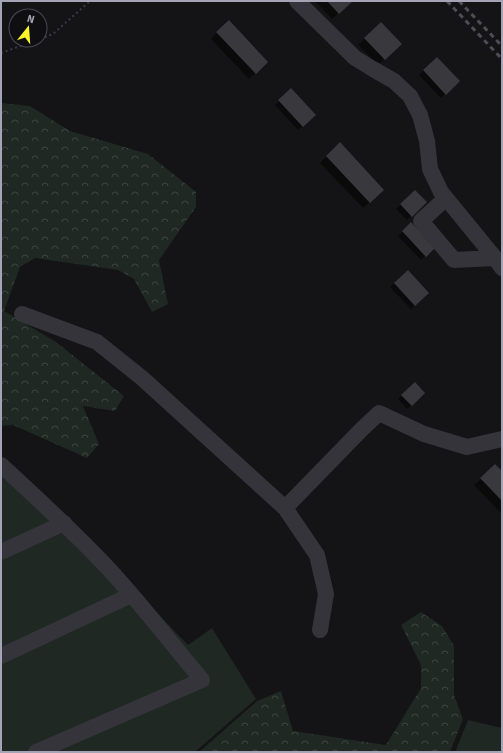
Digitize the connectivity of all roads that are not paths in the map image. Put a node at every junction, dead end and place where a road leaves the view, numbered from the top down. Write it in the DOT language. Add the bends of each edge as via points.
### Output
graph roads {
  1 [pos="297,1"];
  2 [pos="446,198"];
  3 [pos="499,263"];
  4 [pos="22,314"];
  5 [pos="502,439"];
  6 [pos="1,465"];
  7 [pos="285,508"];
  8 [pos="64,523"];
  9 [pos="1,552"];
  10 [pos="131,595"];
  11 [pos="320,630"];
  12 [pos="1,656"];
  13 [pos="36,752"];
  1 -- 2 [label="street" via="355,58 394,81 410,96 420,114 430,168"];
  2 -- 3 [label="street"];
  2 -- 3 [label="street" via="421,221 454,260"];
  4 -- 7 [label="street" via="98,342 142,378"];
  5 -- 7 [label="street" via="467,447 424,434 379,413"];
  6 -- 8 [label="street"];
  7 -- 11 [label="street" via="317,555 326,594"];
  8 -- 9 [label="street"];
  8 -- 10 [label="street"];
  10 -- 12 [label="street"];
  10 -- 13 [label="street" via="202,680"];
}
